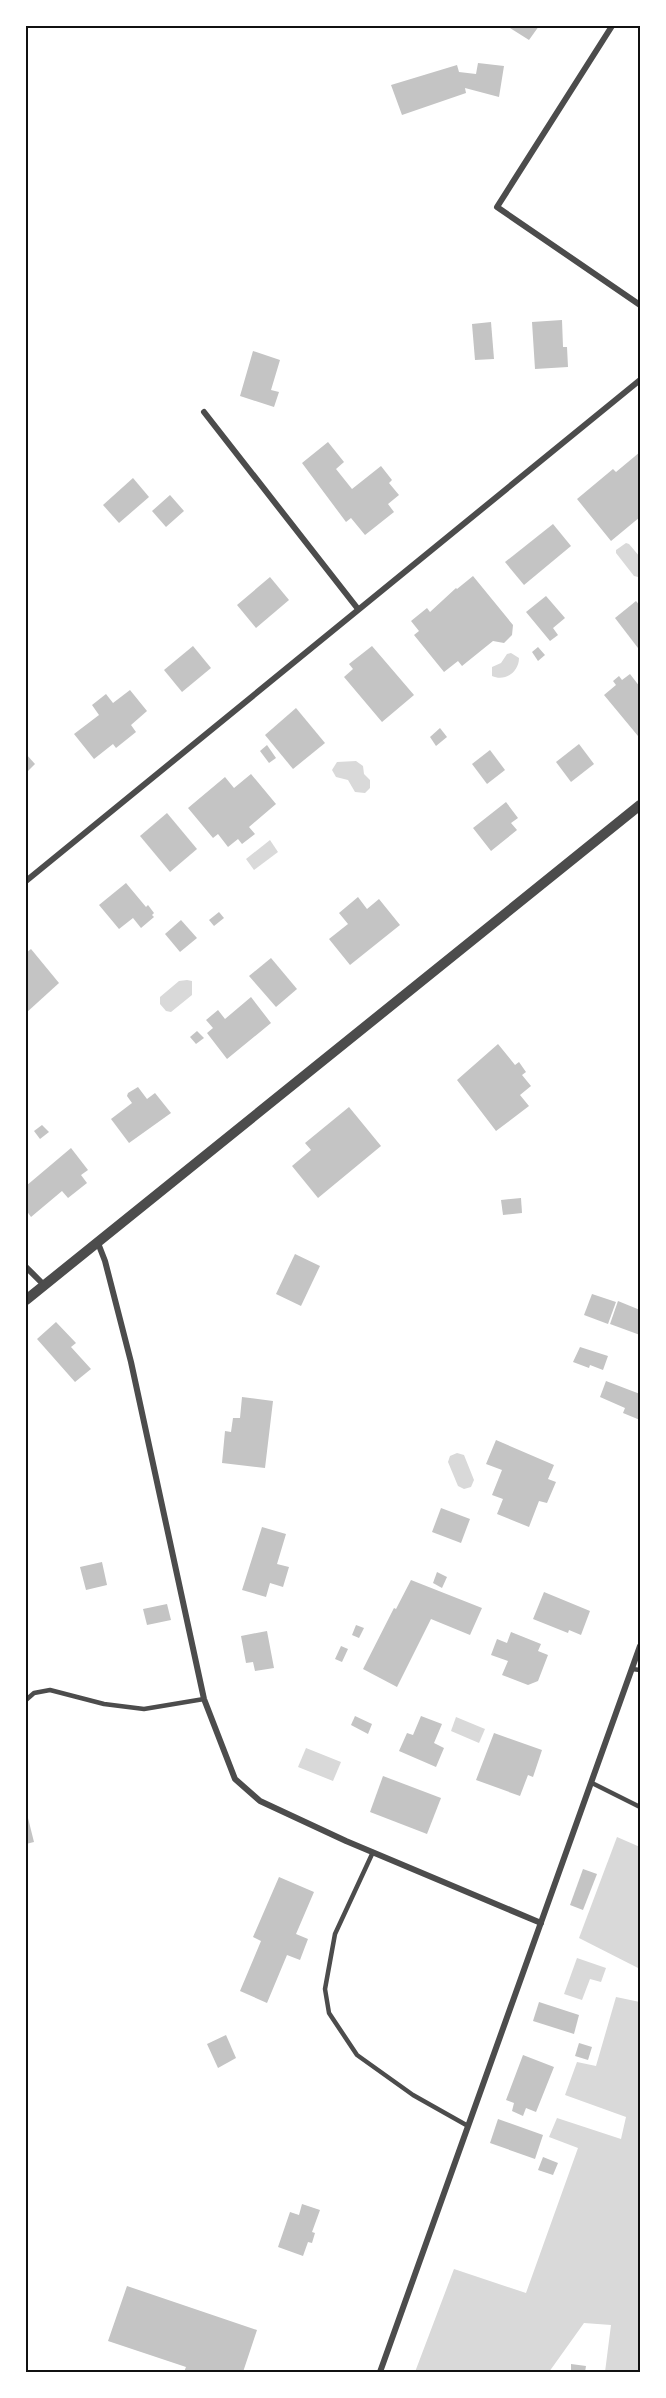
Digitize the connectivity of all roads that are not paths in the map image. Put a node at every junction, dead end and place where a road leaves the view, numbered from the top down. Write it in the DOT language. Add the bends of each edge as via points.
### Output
graph roads {
  1 [pos="612,26"];
  2 [pos="640,305"];
  3 [pos="640,380"];
  4 [pos="204,412"];
  5 [pos="358,609"];
  6 [pos="640,805"];
  7 [pos="26,881"];
  8 [pos="98,1243"];
  9 [pos="26,1267"];
  10 [pos="44,1285"];
  11 [pos="26,1300"];
  12 [pos="640,1646"];
  13 [pos="632,1669"];
  14 [pos="640,1670"];
  15 [pos="204,1699"];
  16 [pos="26,1700"];
  17 [pos="592,1783"];
  18 [pos="640,1807"];
  19 [pos="373,1852"];
  20 [pos="541,1923"];
  21 [pos="468,2127"];
  22 [pos="380,2373"];
  1 -- 2 [label="street" via="497,207"];
  3 -- 5 [label="street"];
  4 -- 5 [label="street"];
  5 -- 7 [label="street"];
  6 -- 8 [label="street"];
  8 -- 10 [label="street"];
  8 -- 15 [label="street" via="132,1362"];
  9 -- 10 [label="street"];
  10 -- 11 [label="street"];
  12 -- 13 [label="street"];
  13 -- 14 [label="lane"];
  13 -- 17 [label="street"];
  15 -- 16 [label="lane" via="144,1709 104,1704 50,1690 34,1693"];
  15 -- 19 [label="street" via="236,1779 260,1801"];
  17 -- 18 [label="lane"];
  17 -- 20 [label="street"];
  19 -- 20 [label="street"];
  19 -- 21 [label="lane" via="335,1934 325,1989 329,2013 357,2055 413,2095"];
  20 -- 21 [label="street"];
  21 -- 22 [label="street"];
}
